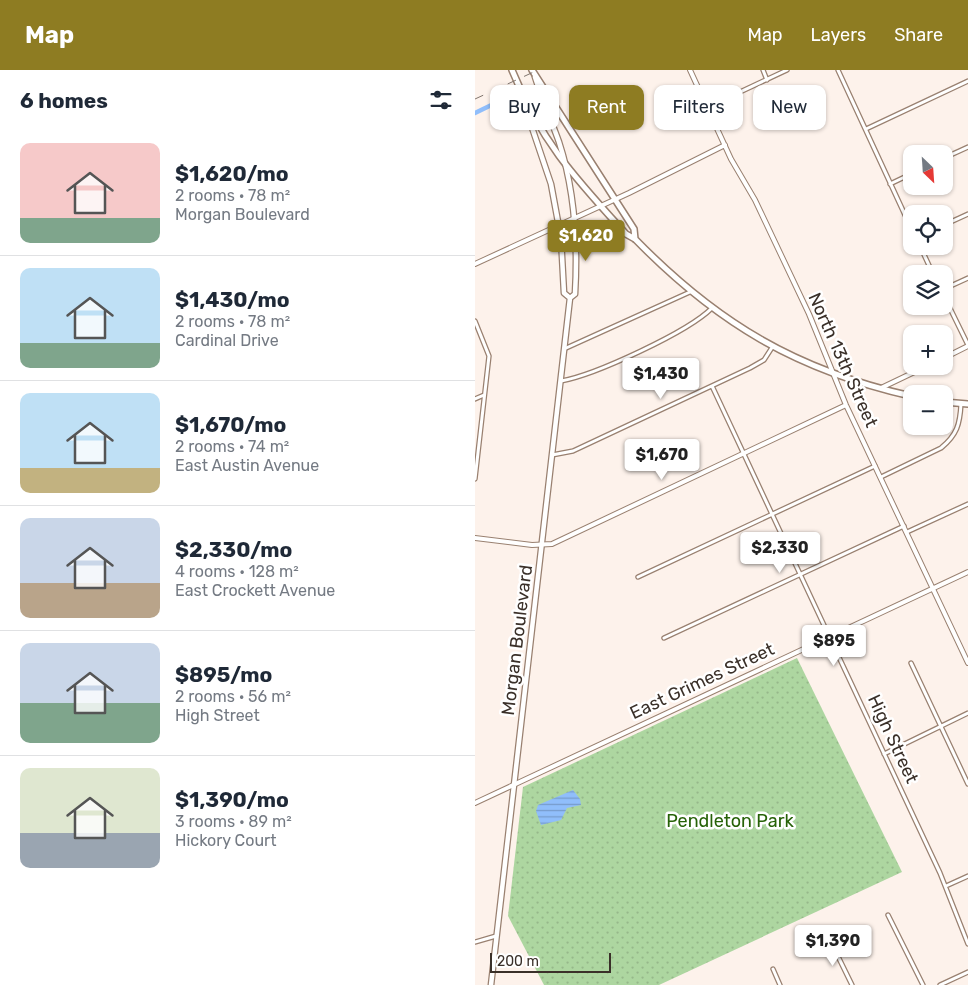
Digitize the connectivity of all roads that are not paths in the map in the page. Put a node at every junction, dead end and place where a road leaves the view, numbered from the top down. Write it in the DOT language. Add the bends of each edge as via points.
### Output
graph roads {
  1 [pos="512,70"];
  2 [pos="690,70"];
  3 [pos="763,70"];
  4 [pos="787,70"];
  5 [pos="838,70"];
  6 [pos="533,72"];
  7 [pos="767,80"];
  8 [pos="968,81"];
  9 [pos="518,85"];
  10 [pos="697,85"];
  11 [pos="743,91"];
  12 [pos="865,129"];
  13 [pos="533,130"];
  14 [pos="540,130"];
  15 [pos="718,130"];
  16 [pos="725,145"];
  17 [pos="968,147"];
  18 [pos="953,154"];
  19 [pos="566,167"];
  20 [pos="903,178"];
  21 [pos="890,184"];
  22 [pos="615,199"];
  23 [pos="600,206"];
  24 [pos="903,211"];
  25 [pos="968,214"];
  26 [pos="575,216"];
  27 [pos="953,221"];
  28 [pos="558,224"];
  29 [pos="635,239"];
  30 [pos="475,264"];
  31 [pos="968,278"];
  32 [pos="953,285"];
  33 [pos="690,292"];
  34 [pos="570,298"];
  35 [pos="712,308"];
  36 [pos="953,314"];
  37 [pos="475,321"];
  38 [pos="477,331"];
  39 [pos="968,345"];
  40 [pos="773,346"];
  41 [pos="565,349"];
  42 [pos="953,353"];
  43 [pos="834,374"];
  44 [pos="908,375"];
  45 [pos="561,381"];
  46 [pos="712,386"];
  47 [pos="881,388"];
  48 [pos="903,394"];
  49 [pos="484,395"];
  50 [pos="475,399"];
  51 [pos="953,403"];
  52 [pos="961,404"];
  53 [pos="968,404"];
  54 [pos="846,405"];
  55 [pos="743,453"];
  56 [pos="552,455"];
  57 [pos="476,465"];
  58 [pos="875,466"];
  59 [pos="881,477"];
  60 [pos="475,479"];
  61 [pos="968,504"];
  62 [pos="771,514"];
  63 [pos="904,526"];
  64 [pos="907,532"];
  65 [pos="475,538"];
  66 [pos="542,544"];
  67 [pos="968,572"];
  68 [pos="800,574"];
  69 [pos="638,577"];
  70 [pos="933,589"];
  71 [pos="829,636"];
  72 [pos="664,638"];
  73 [pos="966,653"];
  74 [pos="968,663"];
  75 [pos="911,664"];
  76 [pos="968,713"];
  77 [pos="941,726"];
  78 [pos="884,754"];
  79 [pos="515,784"];
  80 [pos="968,784"];
  81 [pos="475,803"];
  82 [pos="968,876"];
  83 [pos="946,886"];
  84 [pos="889,915"];
  85 [pos="496,936"];
  86 [pos="830,940"];
  87 [pos="475,942"];
  88 [pos="968,943"];
  89 [pos="773,969"];
  90 [pos="968,972"];
  91 [pos="491,985"];
  92 [pos="781,985"];
  93 [pos="851,985"];
  94 [pos="923,985"];
  95 [pos="940,985"];
  1 -- 9 [label="main road"];
  2 -- 10 [label="street, North 13th Street"];
  3 -- 7 [label="street"];
  4 -- 7 [label="street"];
  5 -- 12 [label="street"];
  6 -- 19 [label="main road, Morgan Boulevard"];
  6 -- 22 [label="main road"];
  7 -- 11 [label="street"];
  8 -- 12 [label="street"];
  12 -- 21 [label="street"];
  13 -- 28 [label="main road, Morgan Boulevard" via="547,171"];
  14 -- 19 [label="main road"];
  15 -- 16 [label="street, North 13th Street"];
  16 -- 22 [label="street"];
  16 -- 43 [label="street, North 13th Street" via="760,210 823,343"];
  17 -- 18 [label="street"];
  19 -- 23 [label="main road"];
  19 -- 26 [label="main road, Morgan Boulevard"];
  20 -- 21 [label="street"];
  21 -- 24 [label="street"];
  22 -- 23 [label="street"];
  22 -- 29 [label="main road" via="634,229"];
  23 -- 26 [label="street"];
  23 -- 29 [label="main road" via="626,234"];
  25 -- 27 [label="street"];
  26 -- 28 [label="street"];
  26 -- 34 [label="main road, Morgan Boulevard" via="576,280 575,294"];
  28 -- 30 [label="street"];
  28 -- 34 [label="main road, Morgan Boulevard" via="564,294"];
  29 -- 33 [label="main road"];
  31 -- 32 [label="street"];
  33 -- 35 [label="main road"];
  33 -- 41 [label="street"];
  34 -- 41 [label="main road, Morgan Boulevard"];
  35 -- 40 [label="main road"];
  35 -- 45 [label="street" via="700,320 676,332 582,376"];
  36 -- 39 [label="street"];
  37 -- 38 [label="street"];
  38 -- 49 [label="street" via="489,356"];
  39 -- 42 [label="street"];
  40 -- 43 [label="main road"];
  40 -- 46 [label="street" via="764,360"];
  41 -- 45 [label="main road, Morgan Boulevard"];
  43 -- 47 [label="main road"];
  43 -- 54 [label="street, North 13th Street"];
  44 -- 47 [label="street"];
  45 -- 56 [label="main road, Morgan Boulevard"];
  46 -- 55 [label="street, High Street"];
  46 -- 56 [label="street" via="573,451"];
  47 -- 48 [label="main road"];
  49 -- 50 [label="street"];
  49 -- 57 [label="street"];
  51 -- 52 [label="main road"];
  52 -- 53 [label="main road"];
  52 -- 59 [label="street" via="959,427 949,442"];
  54 -- 55 [label="street"];
  54 -- 58 [label="street, North 13th Street"];
  55 -- 62 [label="street, High Street"];
  55 -- 66 [label="street" via="552,544"];
  56 -- 66 [label="main road, Morgan Boulevard"];
  57 -- 60 [label="street"];
  58 -- 59 [label="street, North 13th Street"];
  58 -- 62 [label="street"];
  59 -- 63 [label="street, North 13th Street"];
  61 -- 64 [label="street"];
  62 -- 68 [label="street, High Street"];
  62 -- 69 [label="street"];
  63 -- 64 [label="street, North 13th Street"];
  63 -- 68 [label="street"];
  64 -- 70 [label="street, North 13th Street"];
  65 -- 66 [label="street"];
  66 -- 79 [label="main road, Morgan Boulevard"];
  67 -- 70 [label="street, East Grimes Street"];
  68 -- 71 [label="street, High Street"];
  68 -- 72 [label="street"];
  70 -- 71 [label="street, East Grimes Street"];
  70 -- 73 [label="street, North 13th Street"];
  71 -- 78 [label="street, High Street"];
  71 -- 79 [label="street, East Grimes Street"];
  73 -- 74 [label="street, North 13th Street"];
  75 -- 77 [label="street"];
  76 -- 77 [label="street"];
  77 -- 78 [label="street"];
  77 -- 80 [label="street"];
  78 -- 83 [label="street, High Street"];
  79 -- 81 [label="street, East Grimes Street"];
  79 -- 85 [label="main road, Morgan Boulevard"];
  82 -- 83 [label="street"];
  83 -- 88 [label="street, High Street"];
  84 -- 94 [label="street"];
  85 -- 87 [label="street"];
  85 -- 91 [label="main road, Morgan Boulevard"];
  86 -- 93 [label="street"];
  89 -- 92 [label="street"];
  90 -- 95 [label="street"];
}
